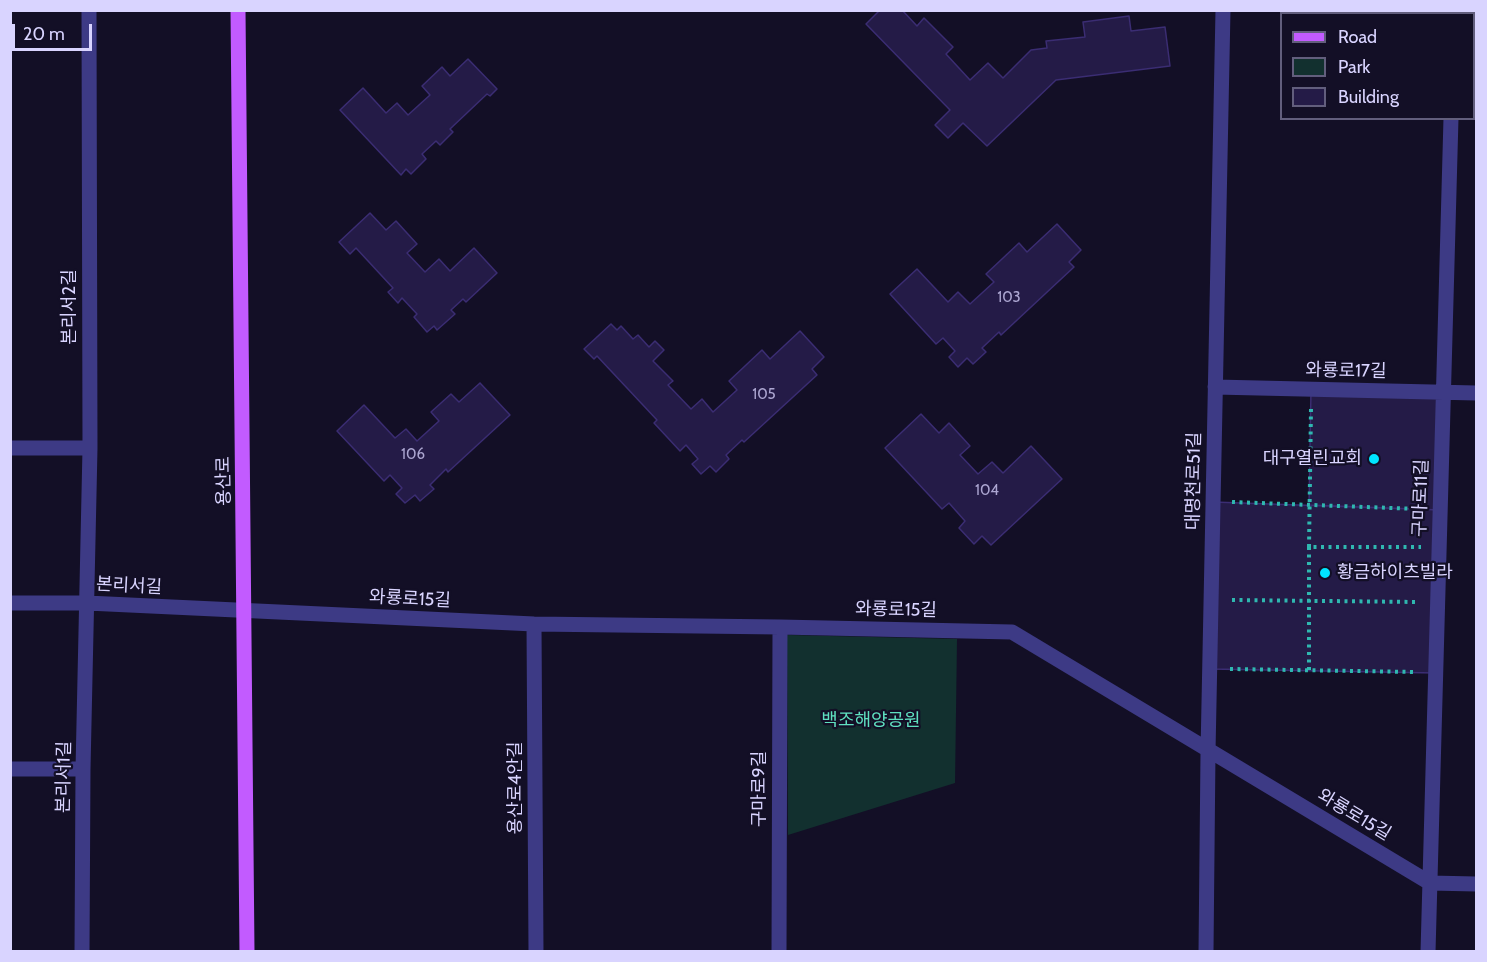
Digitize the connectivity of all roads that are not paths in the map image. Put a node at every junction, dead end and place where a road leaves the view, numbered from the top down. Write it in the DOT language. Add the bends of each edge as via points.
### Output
graph roads {
  1 [pos="89,10"];
  2 [pos="238,10"];
  3 [pos="1223,10"];
  4 [pos="1451,120"];
  5 [pos="1215,387"];
  6 [pos="1444,393"];
  7 [pos="1476,393"];
  8 [pos="10,448"];
  9 [pos="90,448"];
  10 [pos="10,603"];
  11 [pos="87,603"];
  12 [pos="245,611"];
  13 [pos="534,624"];
  14 [pos="780,627"];
  15 [pos="1208,752"];
  16 [pos="10,769"];
  17 [pos="83,769"];
  18 [pos="1430,883"];
  19 [pos="1476,884"];
  20 [pos="82,951"];
  21 [pos="247,951"];
  22 [pos="536,951"];
  23 [pos="779,951"];
  24 [pos="1206,951"];
  25 [pos="1428,951"];
  1 -- 9 [label="street, 본리서2길"];
  2 -- 12 [label="main road, 용산로"];
  3 -- 5 [label="street, 대명천로51길"];
  4 -- 6 [label="street, 구마로11길"];
  5 -- 6 [label="street, 와룡로17길"];
  5 -- 15 [label="street, 대명천로51길"];
  6 -- 7 [label="street, 와룡로17길"];
  6 -- 18 [label="street, 구마로11길"];
  8 -- 9 [label="street"];
  9 -- 11 [label="street, 본리서2길"];
  10 -- 11 [label="street, 본리서길"];
  11 -- 12 [label="street, 본리서길"];
  11 -- 17 [label="street, 본리서1길"];
  12 -- 13 [label="street, 와룡로15길"];
  12 -- 21 [label="main road, 용산로"];
  13 -- 14 [label="street, 와룡로15길"];
  13 -- 22 [label="street, 용산로4안길"];
  14 -- 15 [label="street, 와룡로15길" via="1012,632"];
  14 -- 23 [label="street, 구마로9길"];
  15 -- 18 [label="street, 와룡로15길"];
  15 -- 24 [label="street, 대명천로51길"];
  16 -- 17 [label="street"];
  17 -- 20 [label="street, 본리서1길"];
  18 -- 19 [label="street, 와룡로15길"];
  18 -- 25 [label="street, 구마로11길"];
}
